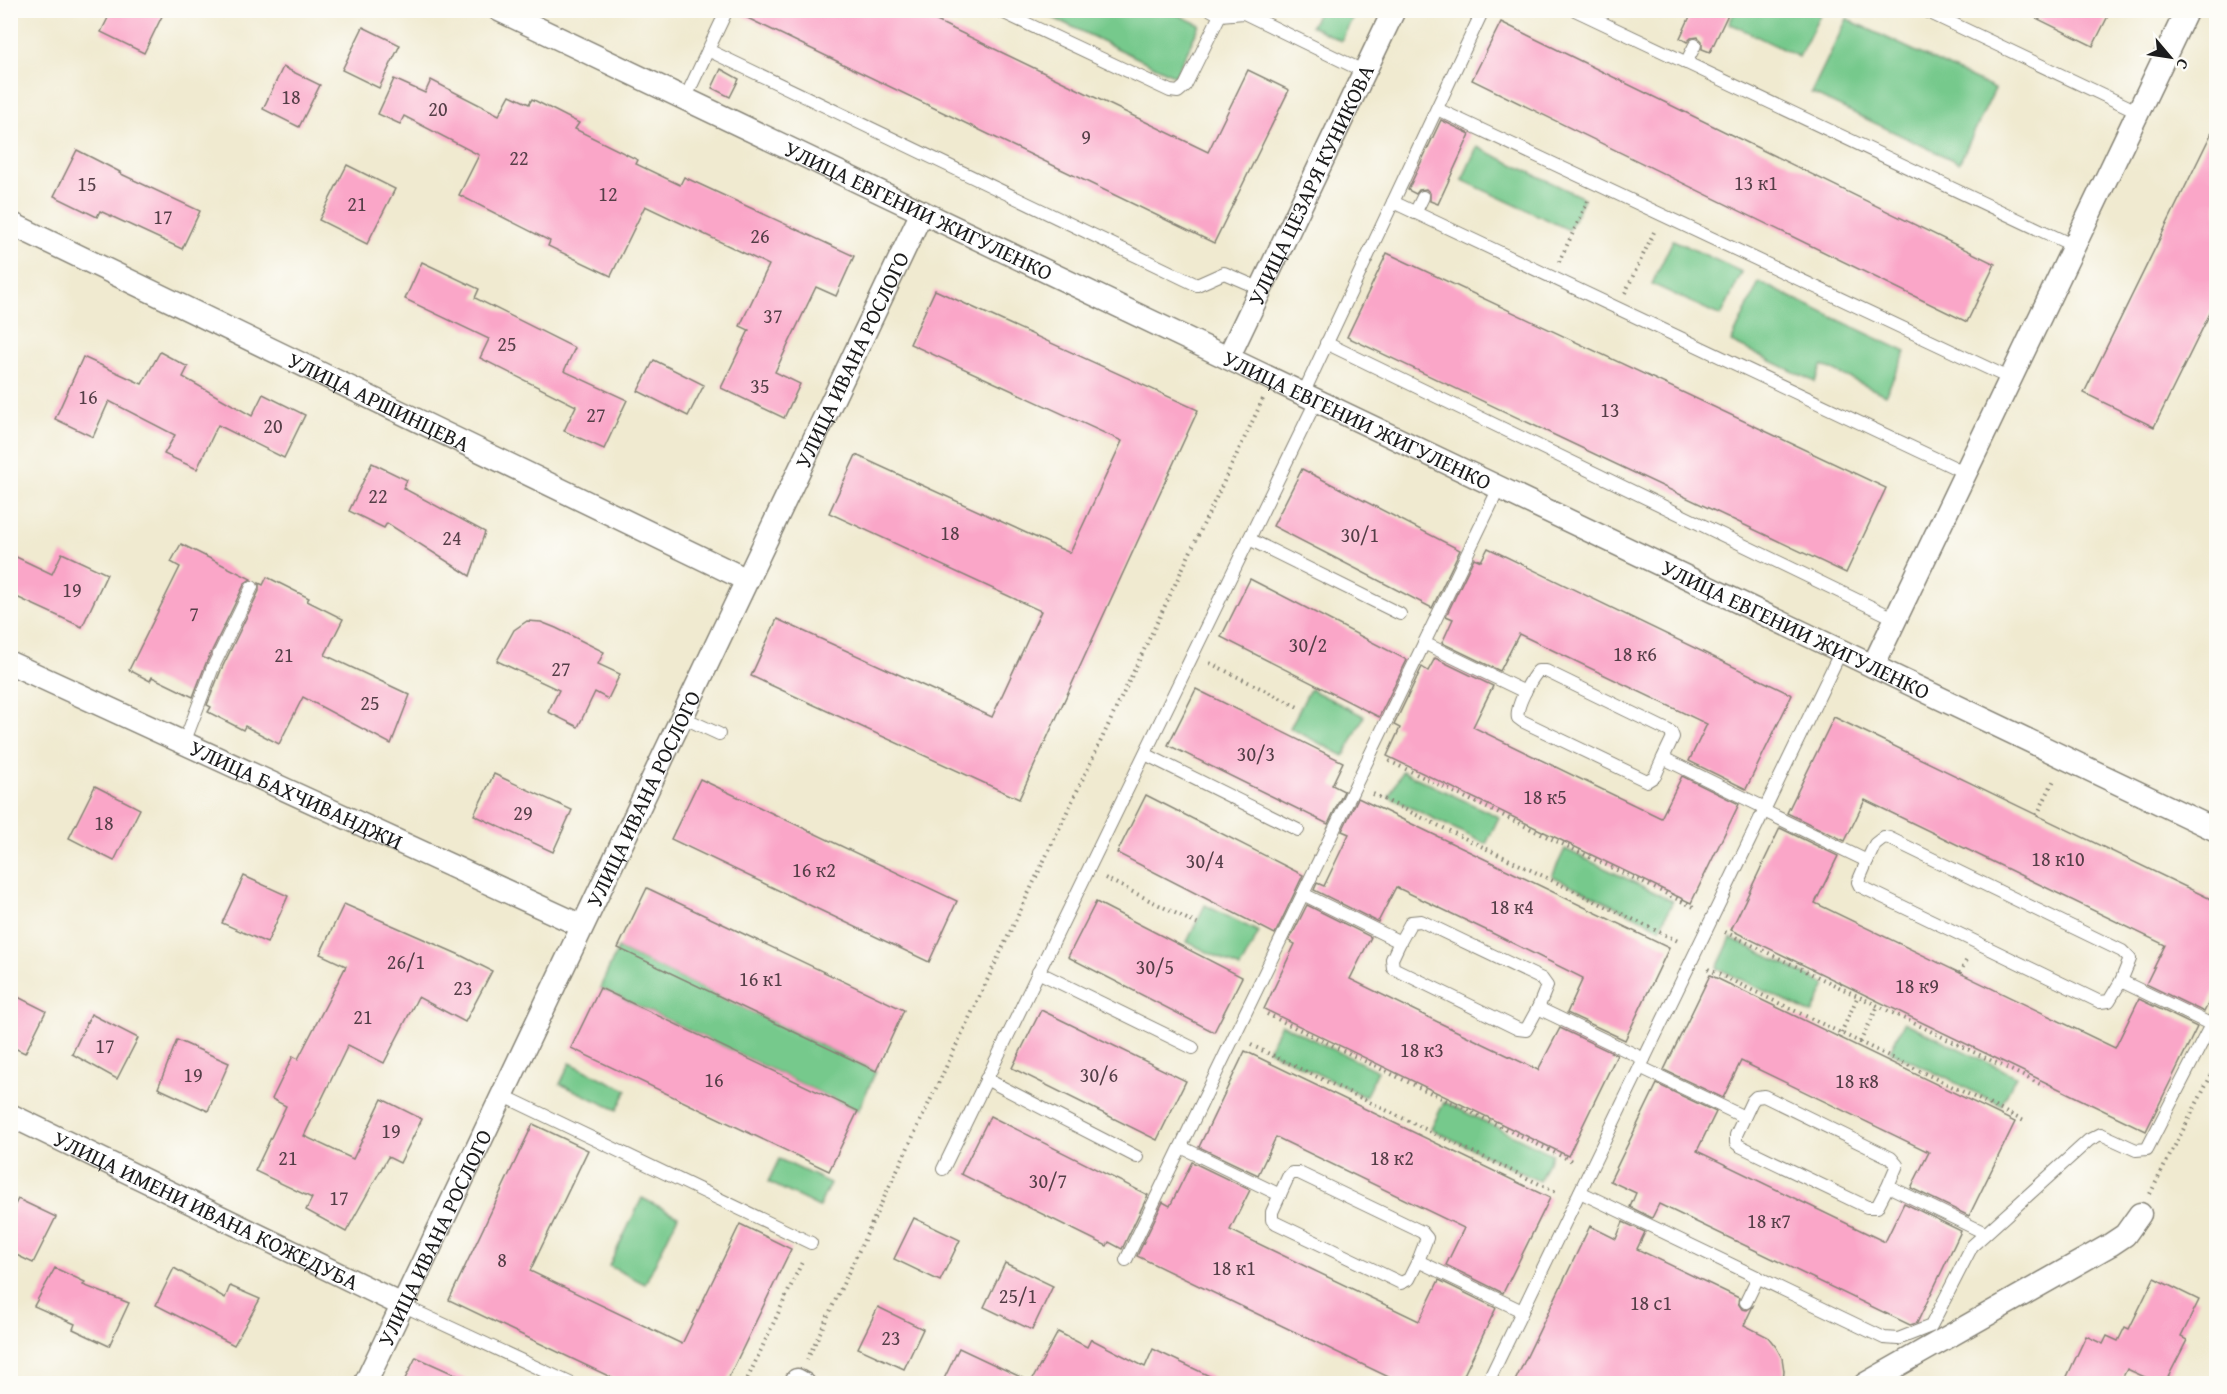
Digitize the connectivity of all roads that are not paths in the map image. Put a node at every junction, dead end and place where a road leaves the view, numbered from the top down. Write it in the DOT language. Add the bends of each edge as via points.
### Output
graph roads {
  1 [pos="499,10"];
  2 [pos="727,10"];
  3 [pos="998,10"];
  4 [pos="1394,10"];
  5 [pos="1483,10"];
  6 [pos="1575,10"];
  7 [pos="1924,10"];
  8 [pos="2187,10"];
  9 [pos="1216,13"];
  10 [pos="1695,45"];
  11 [pos="708,50"];
  12 [pos="1686,63"];
  13 [pos="1365,72"];
  14 [pos="685,99"];
  15 [pos="1437,109"];
  16 [pos="2139,112"];
  17 [pos="1423,197"];
  18 [pos="1393,202"];
  19 [pos="922,212"];
  20 [pos="1415,213"];
  21 [pos="10,223"];
  22 [pos="2074,246"];
  23 [pos="1261,289"];
  24 [pos="1326,343"];
  25 [pos="1228,358"];
  26 [pos="2011,379"];
  27 [pos="1310,397"];
  28 [pos="1966,473"];
  29 [pos="1499,488"];
  30 [pos="1249,539"];
  31 [pos="747,580"];
  32 [pos="252,587"];
  33 [pos="1400,614"];
  34 [pos="1896,619"];
  35 [pos="1424,643"];
  36 [pos="1841,651"];
  37 [pos="10,663"];
  38 [pos="1873,666"];
  39 [pos="1526,692"];
  40 [pos="682,717"];
  41 [pos="719,734"];
  42 [pos="184,743"];
  43 [pos="1145,754"];
  44 [pos="1663,758"];
  45 [pos="1764,809"];
  46 [pos="1298,830"];
  47 [pos="2217,830"];
  48 [pos="1867,861"];
  49 [pos="1302,894"];
  50 [pos="582,926"];
  51 [pos="1400,942"];
  52 [pos="1038,972"];
  53 [pos="2121,981"];
  54 [pos="1538,1008"];
  55 [pos="2214,1020"];
  56 [pos="1194,1048"];
  57 [pos="1642,1063"];
  58 [pos="987,1079"];
  59 [pos="502,1095"];
  60 [pos="10,1115"];
  61 [pos="1744,1117"];
  62 [pos="1181,1146"];
  63 [pos="1137,1157"];
  64 [pos="943,1170"];
  65 [pos="1888,1186"];
  66 [pos="1280,1194"];
  67 [pos="1577,1197"];
  68 [pos="2140,1214"];
  69 [pos="1985,1233"];
  70 [pos="811,1243"];
  71 [pos="1126,1260"];
  72 [pos="1418,1261"];
  73 [pos="1758,1277"];
  74 [pos="1746,1302"];
  75 [pos="402,1305"];
  76 [pos="1522,1311"];
  77 [pos="364,1383"];
  78 [pos="572,1383"];
  79 [pos="1487,1383"];
  80 [pos="1865,1383"];
  1 -- 14 [label="street, УЛИЦА ЕВГЕНИИ ЖИГУЛЕНКО"];
  2 -- 11 [label="lane"];
  3 -- 9 [label="lane" via="1179,92"];
  4 -- 13 [label="street, УЛИЦА ЦЕЗАРЯ КУНИКОВА"];
  5 -- 15 [label="lane"];
  6 -- 12 [label="lane"];
  7 -- 16 [label="lane"];
  8 -- 16 [label="street"];
  9 -- 13 [label="lane" via="1244,14"];
  10 -- 12 [label="lane"];
  11 -- 14 [label="lane"];
  11 -- 23 [label="lane" via="1197,285 1224,273"];
  12 -- 22 [label="lane"];
  13 -- 23 [label="street, УЛИЦА ЦЕЗАРЯ КУНИКОВА"];
  14 -- 19 [label="street, УЛИЦА ЕВГЕНИИ ЖИГУЛЕНКО"];
  15 -- 18 [label="lane"];
  15 -- 26 [label="lane"];
  16 -- 22 [label="street"];
  17 -- 20 [label="lane"];
  18 -- 20 [label="lane"];
  18 -- 24 [label="lane"];
  19 -- 25 [label="street, УЛИЦА ЕВГЕНИИ ЖИГУЛЕНКО"];
  19 -- 31 [label="street, УЛИЦА ИВАНА РОСЛОГО"];
  20 -- 28 [label="lane"];
  21 -- 31 [label="street, УЛИЦА АРШИНЦЕВА"];
  22 -- 26 [label="street"];
  23 -- 25 [label="street, УЛИЦА ЦЕЗАРЯ КУНИКОВА"];
  24 -- 27 [label="lane"];
  24 -- 34 [label="lane"];
  25 -- 27 [label="street, УЛИЦА ЕВГЕНИИ ЖИГУЛЕНКО"];
  26 -- 28 [label="street"];
  27 -- 29 [label="street, УЛИЦА ЕВГЕНИИ ЖИГУЛЕНКО"];
  27 -- 30 [label="lane"];
  28 -- 34 [label="street"];
  29 -- 35 [label="lane"];
  29 -- 36 [label="street, УЛИЦА ЕВГЕНИИ ЖИГУЛЕНКО"];
  30 -- 33 [label="lane"];
  30 -- 43 [label="lane"];
  31 -- 40 [label="street, УЛИЦА ИВАНА РОСЛОГО"];
  32 -- 42 [label="lane" via="213,667"];
  34 -- 38 [label="street"];
  35 -- 39 [label="lane"];
  35 -- 49 [label="lane"];
  36 -- 38 [label="street, УЛИЦА ЕВГЕНИИ ЖИГУЛЕНКО"];
  36 -- 45 [label="lane"];
  37 -- 42 [label="street, УЛИЦА БАХЧИВАНДЖИ"];
  38 -- 47 [label="street, УЛИЦА ЕВГЕНИИ ЖИГУЛЕНКО"];
  39 -- 44 [label="lane" via="1538,671 1556,676 1671,732 1673,737"];
  39 -- 44 [label="lane" via="1517,711 1518,718 1643,780 1652,780"];
  40 -- 41 [label="lane"];
  40 -- 50 [label="street, УЛИЦА ИВАНА РОСЛОГО"];
  42 -- 50 [label="street, УЛИЦА БАХЧИВАНДЖИ"];
  43 -- 46 [label="lane"];
  43 -- 52 [label="lane"];
  44 -- 45 [label="lane"];
  45 -- 48 [label="lane"];
  45 -- 57 [label="lane"];
  48 -- 53 [label="lane" via="1859,877 1860,886 2100,1002 2109,1001"];
  48 -- 53 [label="lane" via="1880,839 1889,838 2122,951 2130,959"];
  49 -- 51 [label="lane"];
  49 -- 62 [label="lane"];
  50 -- 59 [label="street, УЛИЦА ИВАНА РОСЛОГО"];
  51 -- 54 [label="lane" via="1411,922 1431,926 1545,982"];
  51 -- 54 [label="lane" via="1391,963 1396,970 1518,1029 1526,1030"];
  52 -- 56 [label="lane"];
  52 -- 58 [label="lane"];
  53 -- 55 [label="lane"];
  54 -- 57 [label="lane"];
  55 -- 69 [label="lane" via="2147,1149 2136,1150 2107,1136 2095,1136"];
  57 -- 61 [label="lane"];
  57 -- 67 [label="lane"];
  58 -- 63 [label="lane"];
  58 -- 64 [label="lane"];
  59 -- 70 [label="lane"];
  59 -- 75 [label="street, УЛИЦА ИВАНА РОСЛОГО"];
  60 -- 75 [label="street, УЛИЦА ИМЕНИ ИВАНА КОЖЕДУБА"];
  61 -- 65 [label="lane" via="1756,1097 1764,1096 1896,1160"];
  61 -- 65 [label="lane" via="1736,1143 1872,1209"];
  62 -- 66 [label="lane"];
  62 -- 71 [label="lane"];
  65 -- 69 [label="lane"];
  66 -- 72 [label="lane" via="1288,1177 1296,1172 1422,1232 1427,1238"];
  66 -- 72 [label="lane" via="1271,1216 1286,1228 1401,1283 1409,1279"];
  67 -- 73 [label="lane"];
  67 -- 76 [label="lane"];
  68 -- 80 [label="street" via="2125,1234 2110,1245"];
  69 -- 73 [label="lane" via="1966,1255 1931,1326 1898,1339 1884,1338"];
  72 -- 76 [label="lane"];
  73 -- 74 [label="lane"];
  75 -- 77 [label="street, УЛИЦА ИВАНА РОСЛОГО"];
  75 -- 78 [label="lane"];
  76 -- 79 [label="lane"];
}
